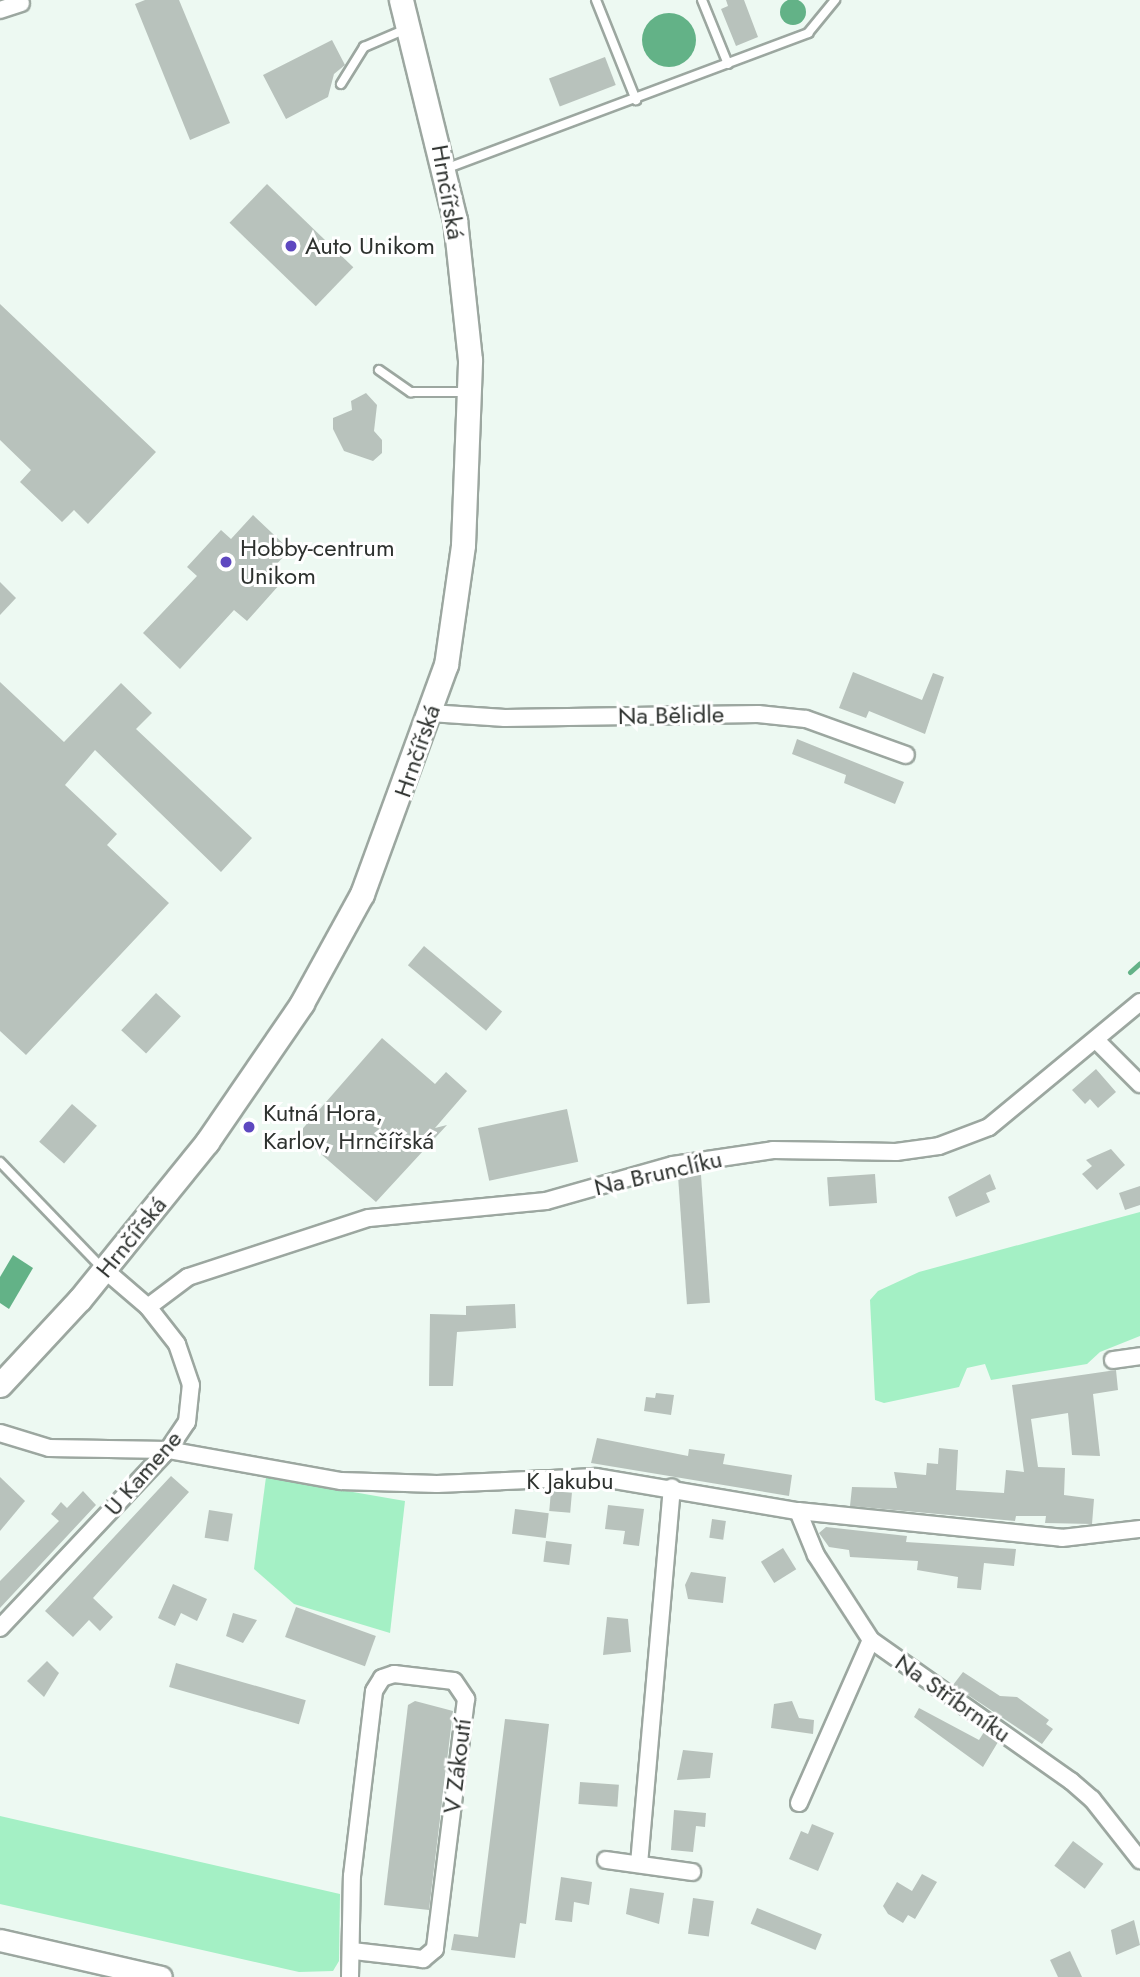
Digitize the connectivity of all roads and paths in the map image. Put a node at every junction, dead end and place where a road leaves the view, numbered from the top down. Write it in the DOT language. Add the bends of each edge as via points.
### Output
graph roads {
  1 [pos="401,0"];
  2 [pos="596,0"];
  3 [pos="702,0"];
  4 [pos="835,0"];
  5 [pos="21,3"];
  6 [pos="0,10"];
  7 [pos="409,28"];
  8 [pos="728,64"];
  9 [pos="341,84"];
  10 [pos="636,100"];
  11 [pos="445,169"];
  12 [pos="379,370"];
  13 [pos="471,392"];
  14 [pos="430,713"];
  15 [pos="906,755"];
  16 [pos="1140,1002"];
  17 [pos="1097,1041"];
  18 [pos="1140,1084"];
  19 [pos="0,1162"];
  20 [pos="104,1270"];
  21 [pos="148,1307"];
  22 [pos="1140,1356"];
  23 [pos="1113,1360"];
  24 [pos="0,1385"];
  25 [pos="0,1433"];
  26 [pos="168,1450"];
  27 [pos="672,1487"];
  28 [pos="798,1511"];
  29 [pos="1140,1529"];
  30 [pos="0,1628"];
  31 [pos="871,1640"];
  32 [pos="799,1803"];
  33 [pos="606,1860"];
  34 [pos="1140,1860"];
  35 [pos="639,1864"];
  36 [pos="692,1872"];
  37 [pos="0,1940"];
  38 [pos="353,1951"];
  39 [pos="161,1977"];
  40 [pos="350,1977"];
  1 -- 7 [label="main road, Hrnčířská"];
  2 -- 10 [label="lane"];
  3 -- 8 [label="lane"];
  4 -- 8 [label="lane" via="808,33"];
  5 -- 6 [label="street"];
  7 -- 9 [label="lane" via="364,47"];
  7 -- 11 [label="main road, Hrnčířská"];
  8 -- 10 [label="lane"];
  10 -- 11 [label="lane"];
  11 -- 13 [label="main road, Hrnčířská"];
  12 -- 13 [label="lane" via="411,392"];
  13 -- 14 [label="main road, Hrnčířská" via="463,545 446,664"];
  14 -- 15 [label="street, Na Bělidle" via="505,719 758,714 806,719"];
  14 -- 20 [label="main road, Hrnčířská" via="362,894 323,968 244,1092"];
  16 -- 17 [label="street, Na Brunclíku"];
  17 -- 18 [label="street"];
  17 -- 21 [label="street, Na Brunclíku" via="989,1127 939,1146 896,1152 773,1150 673,1165 546,1201 369,1218 188,1277"];
  19 -- 20 [label="lane"];
  20 -- 21 [label="street, U Kamene"];
  20 -- 24 [label="main road, Hrnčířská"];
  21 -- 26 [label="street, U Kamene" via="177,1344 191,1385 187,1422"];
  22 -- 23 [label="street"];
  25 -- 26 [label="street, K Jakubu" via="49,1448"];
  26 -- 27 [label="street, K Jakubu" via="341,1481 437,1484 596,1477"];
  26 -- 30 [label="street, U Kamene"];
  27 -- 28 [label="street, K Jakubu"];
  27 -- 35 [label="street"];
  28 -- 29 [label="street, K Jakubu" via="1062,1538"];
  28 -- 31 [label="street, Na Stříbrníku" via="816,1555"];
  31 -- 32 [label="street"];
  31 -- 34 [label="street, Na Stříbrníku" via="1071,1781 1092,1799"];
  33 -- 35 [label="street"];
  35 -- 36 [label="street"];
  37 -- 39 [label="street"];
  38 -- 38 [label="street, V Zákoutí" via="424,1959 435,1949 466,1699 454,1681 394,1674 382,1678 374,1691 352,1876"];
  38 -- 40 [label="street, V Zákoutí"];
}
